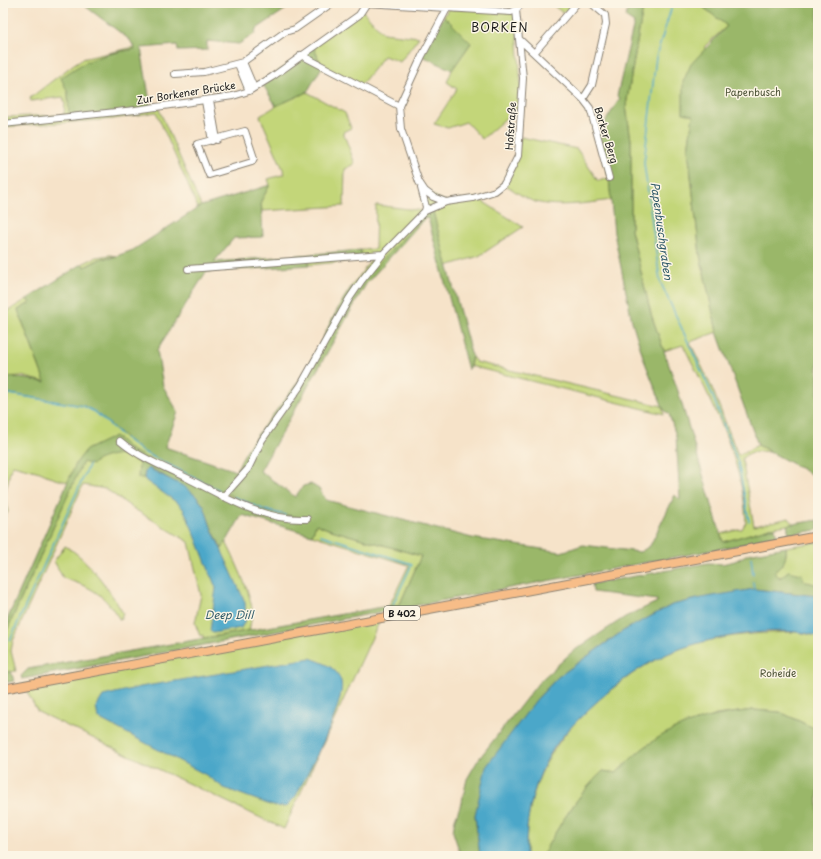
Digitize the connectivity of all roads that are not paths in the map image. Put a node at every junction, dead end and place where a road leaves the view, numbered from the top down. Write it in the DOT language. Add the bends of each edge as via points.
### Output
graph roads {
  1 [pos="332,3"];
  2 [pos="366,3"];
  3 [pos="522,3"];
  4 [pos="577,3"];
  5 [pos="591,3"];
  6 [pos="401,4"];
  7 [pos="449,6"];
  8 [pos="516,10"];
  9 [pos="519,40"];
  10 [pos="534,53"];
  11 [pos="301,55"];
  12 [pos="240,63"];
  13 [pos="175,74"];
  14 [pos="251,89"];
  15 [pos="583,99"];
  16 [pos="207,101"];
  17 [pos="399,106"];
  18 [pos="3,124"];
  19 [pos="215,140"];
  20 [pos="609,178"];
  21 [pos="419,182"];
  22 [pos="446,202"];
  23 [pos="425,211"];
  24 [pos="383,254"];
  25 [pos="188,269"];
  26 [pos="120,440"];
  27 [pos="223,497"];
  28 [pos="307,519"];
  29 [pos="818,536"];
  30 [pos="3,689"];
  1 -- 12 [label="street"];
  2 -- 6 [label="street"];
  2 -- 11 [label="street, Zur Borkener Brücke" via="359,15"];
  3 -- 8 [label="street"];
  4 -- 10 [label="street"];
  5 -- 15 [label="street, Borker Berg" via="605,15 606,24 592,85"];
  6 -- 7 [label="street"];
  7 -- 8 [label="street" via="511,12"];
  7 -- 17 [label="street"];
  8 -- 9 [label="street, Hofstraße"];
  9 -- 10 [label="street, Borker Berg"];
  9 -- 22 [label="street, Hofstraße" via="523,78 521,137 513,169 504,184 495,191 473,198"];
  10 -- 15 [label="street, Borker Berg"];
  11 -- 14 [label="street, Zur Borkener Brücke"];
  11 -- 17 [label="street"];
  12 -- 13 [label="street" via="204,72"];
  12 -- 14 [label="street"];
  14 -- 16 [label="street, Zur Borkener Brücke"];
  15 -- 20 [label="street, Borker Berg" via="590,108"];
  16 -- 18 [label="street, Zur Borkener Brücke"];
  16 -- 19 [label="street"];
  17 -- 21 [label="street" via="401,130"];
  19 -- 19 [label="street" via="197,144 209,175 254,160 245,131"];
  21 -- 22 [label="street" via="425,191"];
  21 -- 23 [label="street"];
  22 -- 23 [label="street, Hofstraße"];
  23 -- 24 [label="street"];
  24 -- 25 [label="street"];
  24 -- 27 [label="street" via="349,300 302,385 262,440 248,470"];
  26 -- 27 [label="street" via="138,454"];
  27 -- 28 [label="street" via="264,515 294,520"];
  29 -- 30 [label="main road, B 402"];
}
